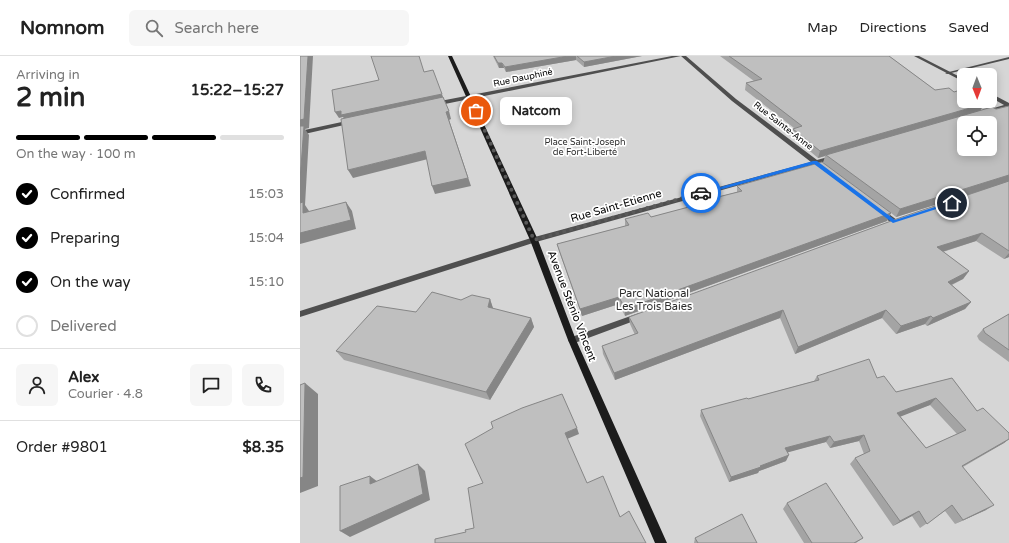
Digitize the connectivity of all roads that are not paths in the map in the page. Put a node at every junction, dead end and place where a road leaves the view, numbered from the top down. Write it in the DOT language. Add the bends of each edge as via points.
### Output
graph roads {
  1 [pos="450,56"];
  2 [pos="679,56"];
  3 [pos="683,56"];
  4 [pos="916,56"];
  5 [pos="1009,58"];
  6 [pos="947,73"];
  7 [pos="957,78"];
  8 [pos="469,97"];
  9 [pos="997,99"];
  10 [pos="431,105"];
  11 [pos="1009,105"];
  12 [pos="979,114"];
  13 [pos="354,121"];
  14 [pos="300,133"];
  15 [pos="845,154"];
  16 [pos="815,162"];
  17 [pos="821,167"];
  18 [pos="876,208"];
  19 [pos="895,222"];
  20 [pos="534,240"];
  21 [pos="647,313"];
  22 [pos="300,314"];
  23 [pos="572,340"];
  24 [pos="661,543"];
  1 -- 8 [label="street, Avenue Sténio Vincent"];
  2 -- 8 [label="street, Rue Dauphiné"];
  3 -- 16 [label="street, Rue Sainte-Anne" via="734,100"];
  4 -- 6 [label="street"];
  5 -- 6 [label="street"];
  6 -- 7 [label="street"];
  8 -- 10 [label="street, Rue Dauphiné"];
  8 -- 20 [label="street, Avenue Sténio Vincent"];
  9 -- 11 [label="street"];
  11 -- 12 [label="street"];
  13 -- 14 [label="street"];
  15 -- 16 [label="street, Rue Saint-Etienne"];
  16 -- 17 [label="street, Rue Sainte-Anne"];
  16 -- 20 [label="street, Rue Saint-Etienne"];
  18 -- 19 [label="street"];
  20 -- 22 [label="street, Rue Saint-Etienne"];
  20 -- 23 [label="street, Avenue Sténio Vincent"];
  21 -- 23 [label="street"];
  23 -- 24 [label="street, Avenue Sténio Vincent"];
}
